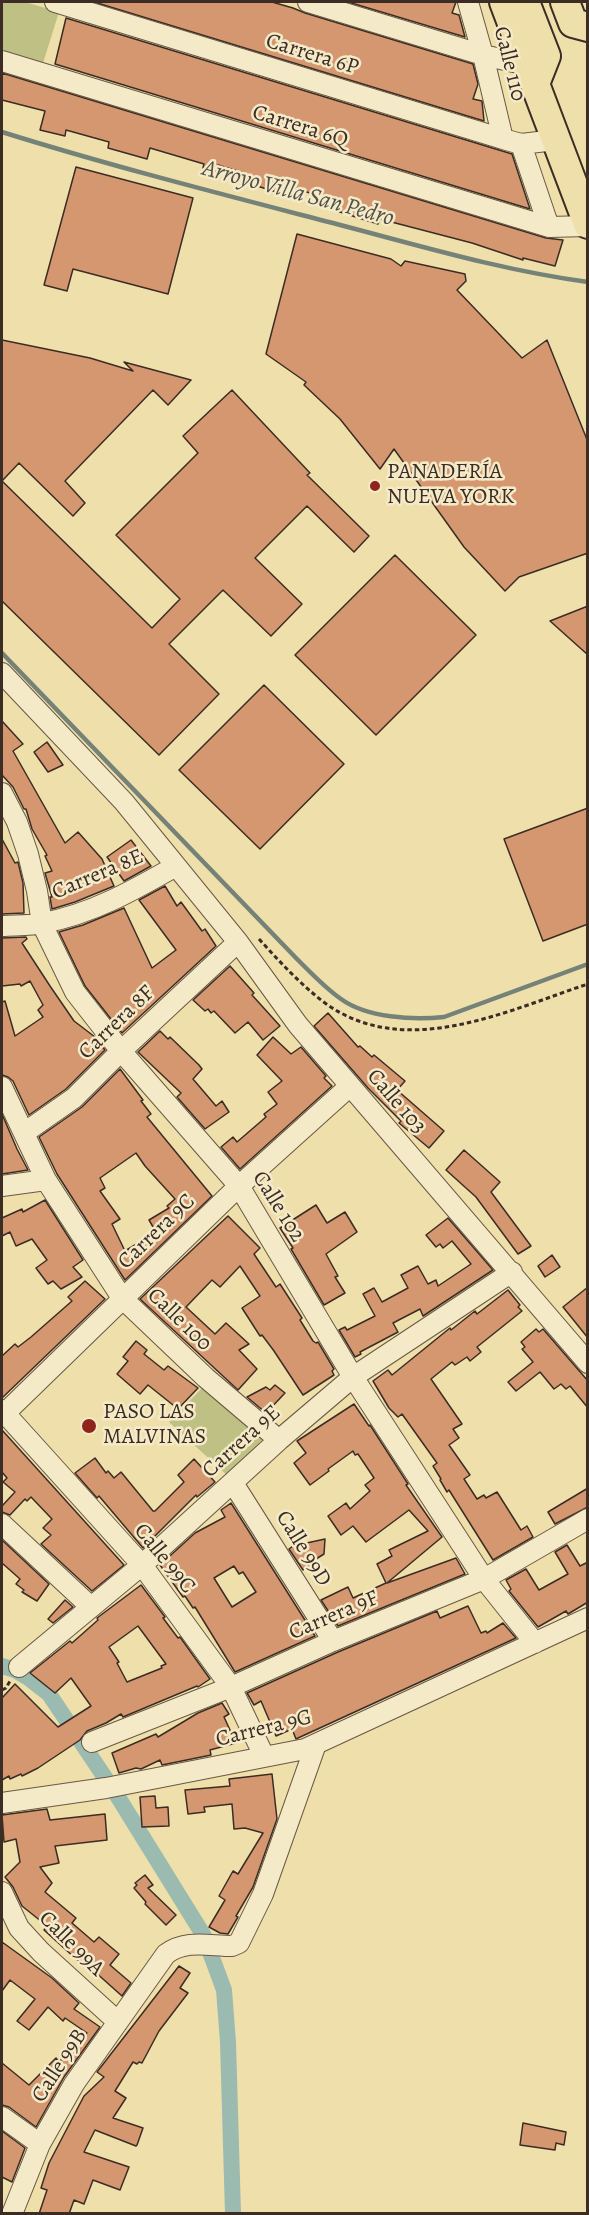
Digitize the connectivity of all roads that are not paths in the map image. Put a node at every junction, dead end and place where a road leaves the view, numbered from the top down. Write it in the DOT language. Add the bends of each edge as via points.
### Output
graph roads {
  1 [pos="55,2"];
  2 [pos="308,2"];
  3 [pos="468,2"];
  4 [pos="504,2"];
  5 [pos="525,2"];
  6 [pos="565,2"];
  7 [pos="588,27"];
  8 [pos="483,55"];
  9 [pos="2,61"];
  10 [pos="531,74"];
  11 [pos="555,140"];
  12 [pos="512,142"];
  13 [pos="588,225"];
  14 [pos="549,227"];
  15 [pos="2,673"];
  16 [pos="2,793"];
  17 [pos="176,866"];
  18 [pos="42,924"];
  19 [pos="2,926"];
  20 [pos="238,942"];
  21 [pos="121,1051"];
  22 [pos="350,1086"];
  23 [pos="2,1088"];
  24 [pos="24,1133"];
  25 [pos="46,1180"];
  26 [pos="2,1186"];
  27 [pos="239,1186"];
  28 [pos="512,1272"];
  29 [pos="122,1298"];
  30 [pos="588,1363"];
  31 [pos="354,1377"];
  32 [pos="3,1413"];
  33 [pos="279,1440"];
  34 [pos="233,1483"];
  35 [pos="588,1519"];
  36 [pos="2,1524"];
  37 [pos="142,1565"];
  38 [pos="484,1579"];
  39 [pos="91,1607"];
  40 [pos="588,1618"];
  41 [pos="333,1641"];
  42 [pos="535,1643"];
  43 [pos="19,1667"];
  44 [pos="231,1687"];
  45 [pos="92,1742"];
  46 [pos="316,1744"];
  47 [pos="264,1756"];
  48 [pos="2,1803"];
  49 [pos="2,1892"];
  50 [pos="118,2022"];
  51 [pos="2,2117"];
  52 [pos="39,2144"];
  53 [pos="9,2211"];
  1 -- 12 [label="street, Carrera 6P"];
  2 -- 8 [label="street"];
  3 -- 8 [label="street, Calle 110"];
  4 -- 10 [label="highway"];
  5 -- 10 [label="highway" via="546,56"];
  6 -- 7 [label="highway" via="573,23"];
  8 -- 10 [label="street"];
  8 -- 12 [label="street, Calle 110"];
  9 -- 14 [label="street, Carrera 6Q"];
  10 -- 11 [label="highway"];
  11 -- 12 [label="street, Carrera 6P"];
  11 -- 13 [label="highway"];
  12 -- 14 [label="street, Calle 110"];
  13 -- 14 [label="street, Carrera 6Q"];
  15 -- 17 [label="street, Calle 103" via="124,802"];
  16 -- 18 [label="street, Calle 102" via="28,854"];
  17 -- 18 [label="street, Carrera 8E" via="86,912"];
  17 -- 20 [label="street, Calle 103"];
  18 -- 19 [label="street, Carrera 8E"];
  18 -- 21 [label="street, Calle 102" via="75,992"];
  20 -- 21 [label="street, Carrera 8F"];
  20 -- 22 [label="street, Calle 103" via="298,1025"];
  21 -- 24 [label="street, Carrera 8F" via="74,1098"];
  21 -- 27 [label="street, Calle 102"];
  22 -- 27 [label="street, Carrera 9C"];
  22 -- 28 [label="street, Calle 103"];
  23 -- 24 [label="street, Calle 100"];
  24 -- 25 [label="street, Calle 100"];
  25 -- 26 [label="street"];
  25 -- 29 [label="street, Calle 100"];
  27 -- 29 [label="street, Carrera 9C"];
  27 -- 31 [label="street, Calle 102"];
  28 -- 30 [label="street, Calle 103"];
  28 -- 31 [label="street, Carrera 9E"];
  29 -- 32 [label="street, Carrera 9C"];
  29 -- 33 [label="street, Calle 100"];
  31 -- 33 [label="street, Carrera 9E"];
  31 -- 38 [label="street, Calle 102"];
  32 -- 37 [label="street, Calle 99C"];
  33 -- 34 [label="street, Carrera 9E"];
  34 -- 37 [label="street, Carrera 9E"];
  34 -- 41 [label="street, Calle 99D"];
  35 -- 38 [label="street, Carrera 9F"];
  36 -- 39 [label="street"];
  37 -- 39 [label="street, Carrera 9E"];
  37 -- 44 [label="street, Calle 99C"];
  38 -- 41 [label="street, Carrera 9F"];
  38 -- 42 [label="street, Calle 102"];
  39 -- 43 [label="street, Carrera 9E"];
  40 -- 42 [label="street, Carrera 9G"];
  41 -- 44 [label="street, Carrera 9F"];
  42 -- 46 [label="street, Carrera 9G"];
  44 -- 45 [label="street, Carrera 9F"];
  44 -- 47 [label="street, Calle 99C"];
  46 -- 47 [label="street, Carrera 9G"];
  46 -- 50 [label="street, Calle 99B" via="263,1894 239,1943 175,1948 166,1954"];
  47 -- 48 [label="street, Carrera 9G" via="112,1787"];
  49 -- 50 [label="street, Calle 99A" via="19,1928"];
  50 -- 52 [label="street, Calle 99B" via="74,2084"];
  51 -- 52 [label="street"];
  52 -- 53 [label="street, Calle 99B"];
}
